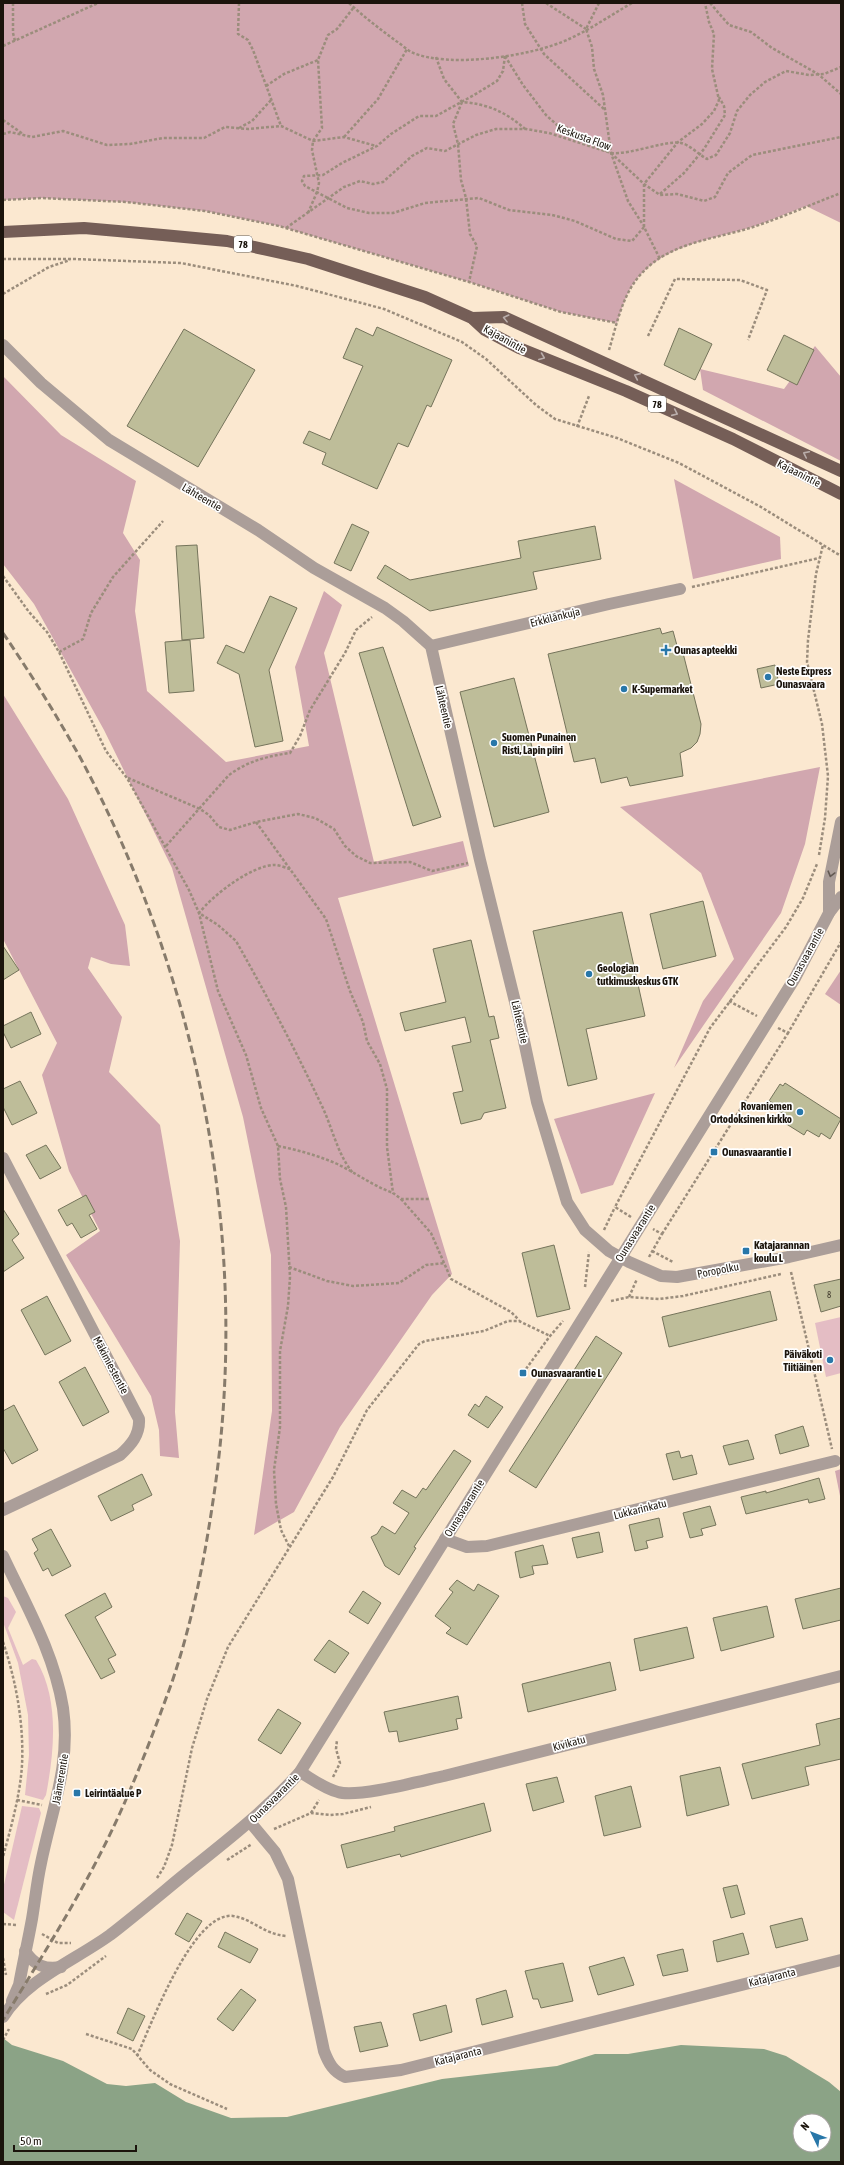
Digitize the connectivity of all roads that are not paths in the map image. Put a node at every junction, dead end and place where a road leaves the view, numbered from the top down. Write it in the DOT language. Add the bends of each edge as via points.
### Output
graph roads {
  1 [pos="3,232"];
  2 [pos="472,318"];
  3 [pos="3,345"];
  4 [pos="841,471"];
  5 [pos="841,494"];
  6 [pos="680,590"];
  7 [pos="431,646"];
  8 [pos="841,822"];
  9 [pos="841,897"];
  10 [pos="829,914"];
  11 [pos="3,1158"];
  12 [pos="841,1245"];
  13 [pos="620,1257"];
  14 [pos="834,1461"];
  15 [pos="3,1510"];
  16 [pos="445,1539"];
  17 [pos="3,1556"];
  18 [pos="7,1574"];
  19 [pos="841,1676"];
  20 [pos="300,1772"];
  21 [pos="250,1822"];
  22 [pos="25,1951"];
  23 [pos="841,1960"];
  24 [pos="63,1966"];
  25 [pos="6,2012"];
  1 -- 2 [label="main road, 78" via="84,228 227,241 308,259 367,277 425,297"];
  4 -- 2 [label="main road, Kajaanintie / 78, one-way" via="504,316"];
  2 -- 5 [label="main road, Kajaanintie / 78, one-way" via="486,330 518,348 626,391 733,439"];
  3 -- 7 [label="street, Lähteentie" via="41,383 108,440 258,530 314,568 385,608"];
  6 -- 7 [label="street, Erkkilänkuja"];
  7 -- 13 [label="street, Lähteentie" via="537,1102 560,1183 574,1216 596,1242"];
  8 -- 10 [label="street, Ounasvaarantie, one-way" via="829,882"];
  9 -- 10 [label="street, Ounasvaarantie"];
  10 -- 13 [label="street, Ounasvaarantie" via="795,978"];
  11 -- 15 [label="street, Mäkimiestentie" via="139,1419 140,1427 132,1443 120,1455"];
  12 -- 13 [label="street, Poropolku" via="677,1277 662,1276"];
  13 -- 16 [label="street, Ounasvaarantie"];
  14 -- 16 [label="street, Lukkarinkatu" via="487,1546 467,1547"];
  16 -- 20 [label="street, Ounasvaarantie"];
  17 -- 18 [label="street, Jäämerentie"];
  18 -- 22 [label="street, Jäämerentie" via="36,1622 45,1647 62,1706 65,1753"];
  19 -- 20 [label="street, Kivikatu" via="444,1776 349,1794 337,1792"];
  20 -- 21 [label="street, Ounasvaarantie" via="276,1800"];
  21 -- 23 [label="street, Katajaranta" via="275,1852 288,1879 324,2051 329,2065 345,2077 401,2070"];
  21 -- 24 [label="street, Ounasvaarantie" via="109,1935"];
  22 -- 24 [label="street" via="32,1960 49,1969"];
  22 -- 25 [label="street, Jäämerentie" via="19,1985"];
  24 -- 25 [label="street, Ounasvaarantie" via="28,1988"];
}
